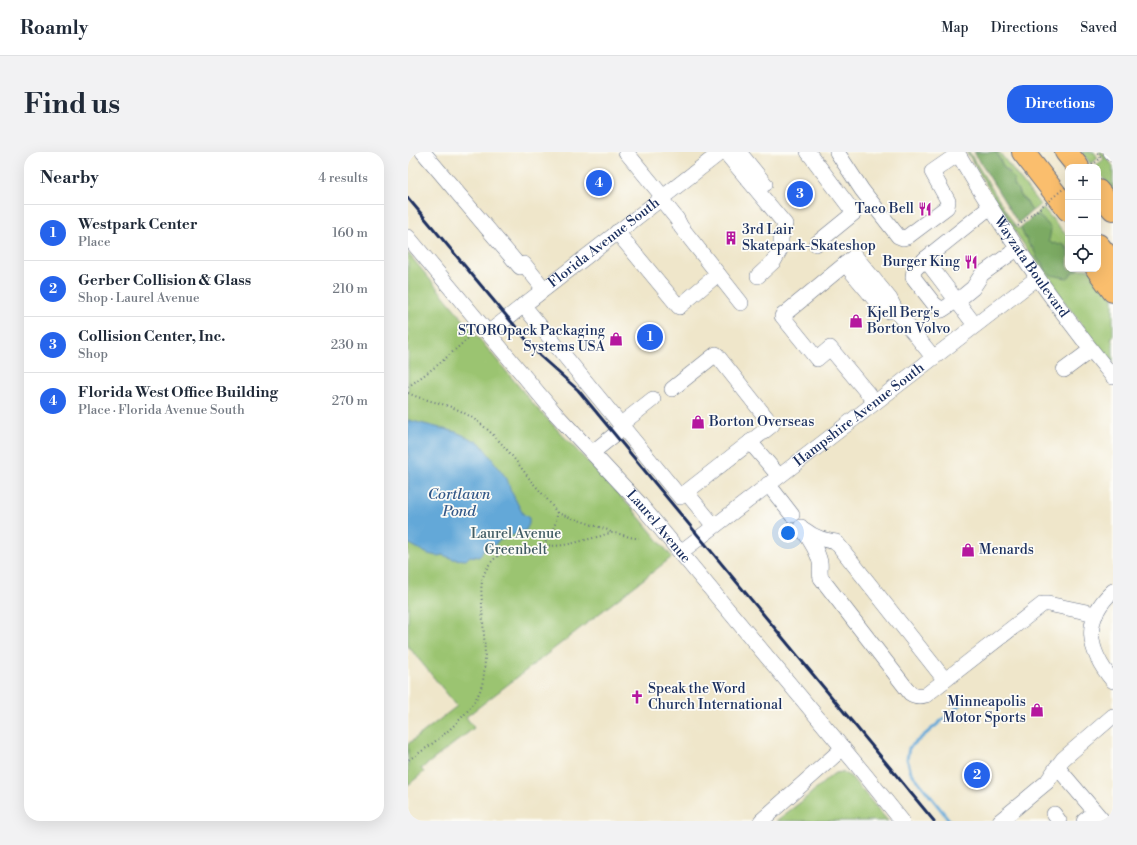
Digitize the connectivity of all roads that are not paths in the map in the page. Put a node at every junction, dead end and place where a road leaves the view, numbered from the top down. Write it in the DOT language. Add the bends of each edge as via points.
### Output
graph roads {
  1 [pos="423,152"];
  2 [pos="626,152"];
  3 [pos="721,152"];
  4 [pos="725,152"];
  5 [pos="739,152"];
  6 [pos="808,152"];
  7 [pos="1023,152"];
  8 [pos="1066,152"];
  9 [pos="957,153"];
  10 [pos="840,155"];
  11 [pos="1076,164"];
  12 [pos="765,184"];
  13 [pos="1101,195"];
  14 [pos="662,198"];
  15 [pos="1065,202"];
  16 [pos="990,207"];
  17 [pos="1113,210"];
  18 [pos="617,232"];
  19 [pos="408,237"];
  20 [pos="816,244"];
  21 [pos="1017,249"];
  22 [pos="1101,249"];
  23 [pos="925,259"];
  24 [pos="1113,263"];
  25 [pos="1099,272"];
  26 [pos="718,274"];
  27 [pos="758,276"];
  28 [pos="1037,278"];
  29 [pos="544,289"];
  30 [pos="1113,291"];
  31 [pos="956,301"];
  32 [pos="741,303"];
  33 [pos="523,305"];
  34 [pos="975,325"];
  35 [pos="488,333"];
  36 [pos="1091,350"];
  37 [pos="933,357"];
  38 [pos="1064,370"];
  39 [pos="1113,377"];
  40 [pos="672,389"];
  41 [pos="652,399"];
  42 [pos="875,402"];
  43 [pos="622,426"];
  44 [pos="750,442"];
  45 [pos="593,452"];
  46 [pos="773,480"];
  47 [pos="686,492"];
  48 [pos="792,515"];
  49 [pos="714,526"];
  50 [pos="681,552"];
  51 [pos="1113,591"];
  52 [pos="1096,614"];
  53 [pos="945,680"];
  54 [pos="1113,681"];
  55 [pos="1113,716"];
  56 [pos="843,748"];
  57 [pos="1057,767"];
  58 [pos="1094,818"];
  59 [pos="761,821"];
  60 [pos="902,821"];
  61 [pos="1000,821"];
  1 -- 29 [label="street"];
  2 -- 14 [label="street"];
  3 -- 14 [label="street, Florida Avenue South"];
  4 -- 27 [label="street" via="785,224 781,248 774,261"];
  5 -- 12 [label="street"];
  6 -- 20 [label="street" via="854,213"];
  7 -- 15 [label="highway"];
  8 -- 11 [label="highway"];
  9 -- 10 [label="street" via="932,172 948,201 947,208 903,238 898,236 862,190"];
  9 -- 16 [label="street, Wayzata Boulevard"];
  13 -- 17 [label="highway"];
  14 -- 18 [label="street, Florida Avenue South"];
  14 -- 26 [label="street"];
  16 -- 21 [label="street, Wayzata Boulevard"];
  16 -- 23 [label="street"];
  18 -- 26 [label="street" via="679,307"];
  18 -- 29 [label="street, Florida Avenue South"];
  19 -- 35 [label="street, Laurel Avenue"];
  21 -- 28 [label="street, Wayzata Boulevard"];
  21 -- 31 [label="street" via="982,274 973,288"];
  22 -- 24 [label="highway"];
  23 -- 31 [label="street"];
  23 -- 31 [label="street" via="914,270 913,277 939,309 942,310"];
  25 -- 30 [label="highway"];
  26 -- 32 [label="street"];
  28 -- 34 [label="street, Hampshire Avenue South"];
  28 -- 36 [label="street, Wayzata Boulevard"];
  29 -- 33 [label="street, Florida Avenue South"];
  31 -- 34 [label="street"];
  33 -- 35 [label="street, Florida Avenue South"];
  33 -- 43 [label="street"];
  34 -- 37 [label="street, Hampshire Avenue South"];
  35 -- 45 [label="street, Laurel Avenue" via="554,412"];
  36 -- 38 [label="street"];
  36 -- 39 [label="street, Wayzata Boulevard"];
  37 -- 42 [label="street, Hampshire Avenue South"];
  37 -- 42 [label="street" via="854,256 782,316 817,359 830,348"];
  40 -- 44 [label="street" via="716,354 772,425"];
  41 -- 43 [label="street"];
  42 -- 46 [label="street, Hampshire Avenue South"];
  43 -- 45 [label="street"];
  43 -- 47 [label="street" via="680,497"];
  44 -- 46 [label="street"];
  44 -- 47 [label="street"];
  45 -- 50 [label="street, Laurel Avenue"];
  46 -- 48 [label="street"];
  46 -- 49 [label="street, Hampshire Avenue South"];
  47 -- 49 [label="street"];
  49 -- 50 [label="street, Hampshire Avenue South"];
  50 -- 56 [label="street, Laurel Avenue"];
  51 -- 52 [label="street"];
  52 -- 53 [label="street" via="1043,604"];
  52 -- 54 [label="street" via="1092,629 1093,645 1097,659"];
  53 -- 53 [label="street" via="836,542 812,536 801,527 819,559 821,578 910,693 921,697"];
  55 -- 57 [label="street"];
  56 -- 59 [label="street"];
  56 -- 60 [label="street, Laurel Avenue"];
  57 -- 58 [label="street"];
  57 -- 61 [label="street" via="1047,782"];
}
